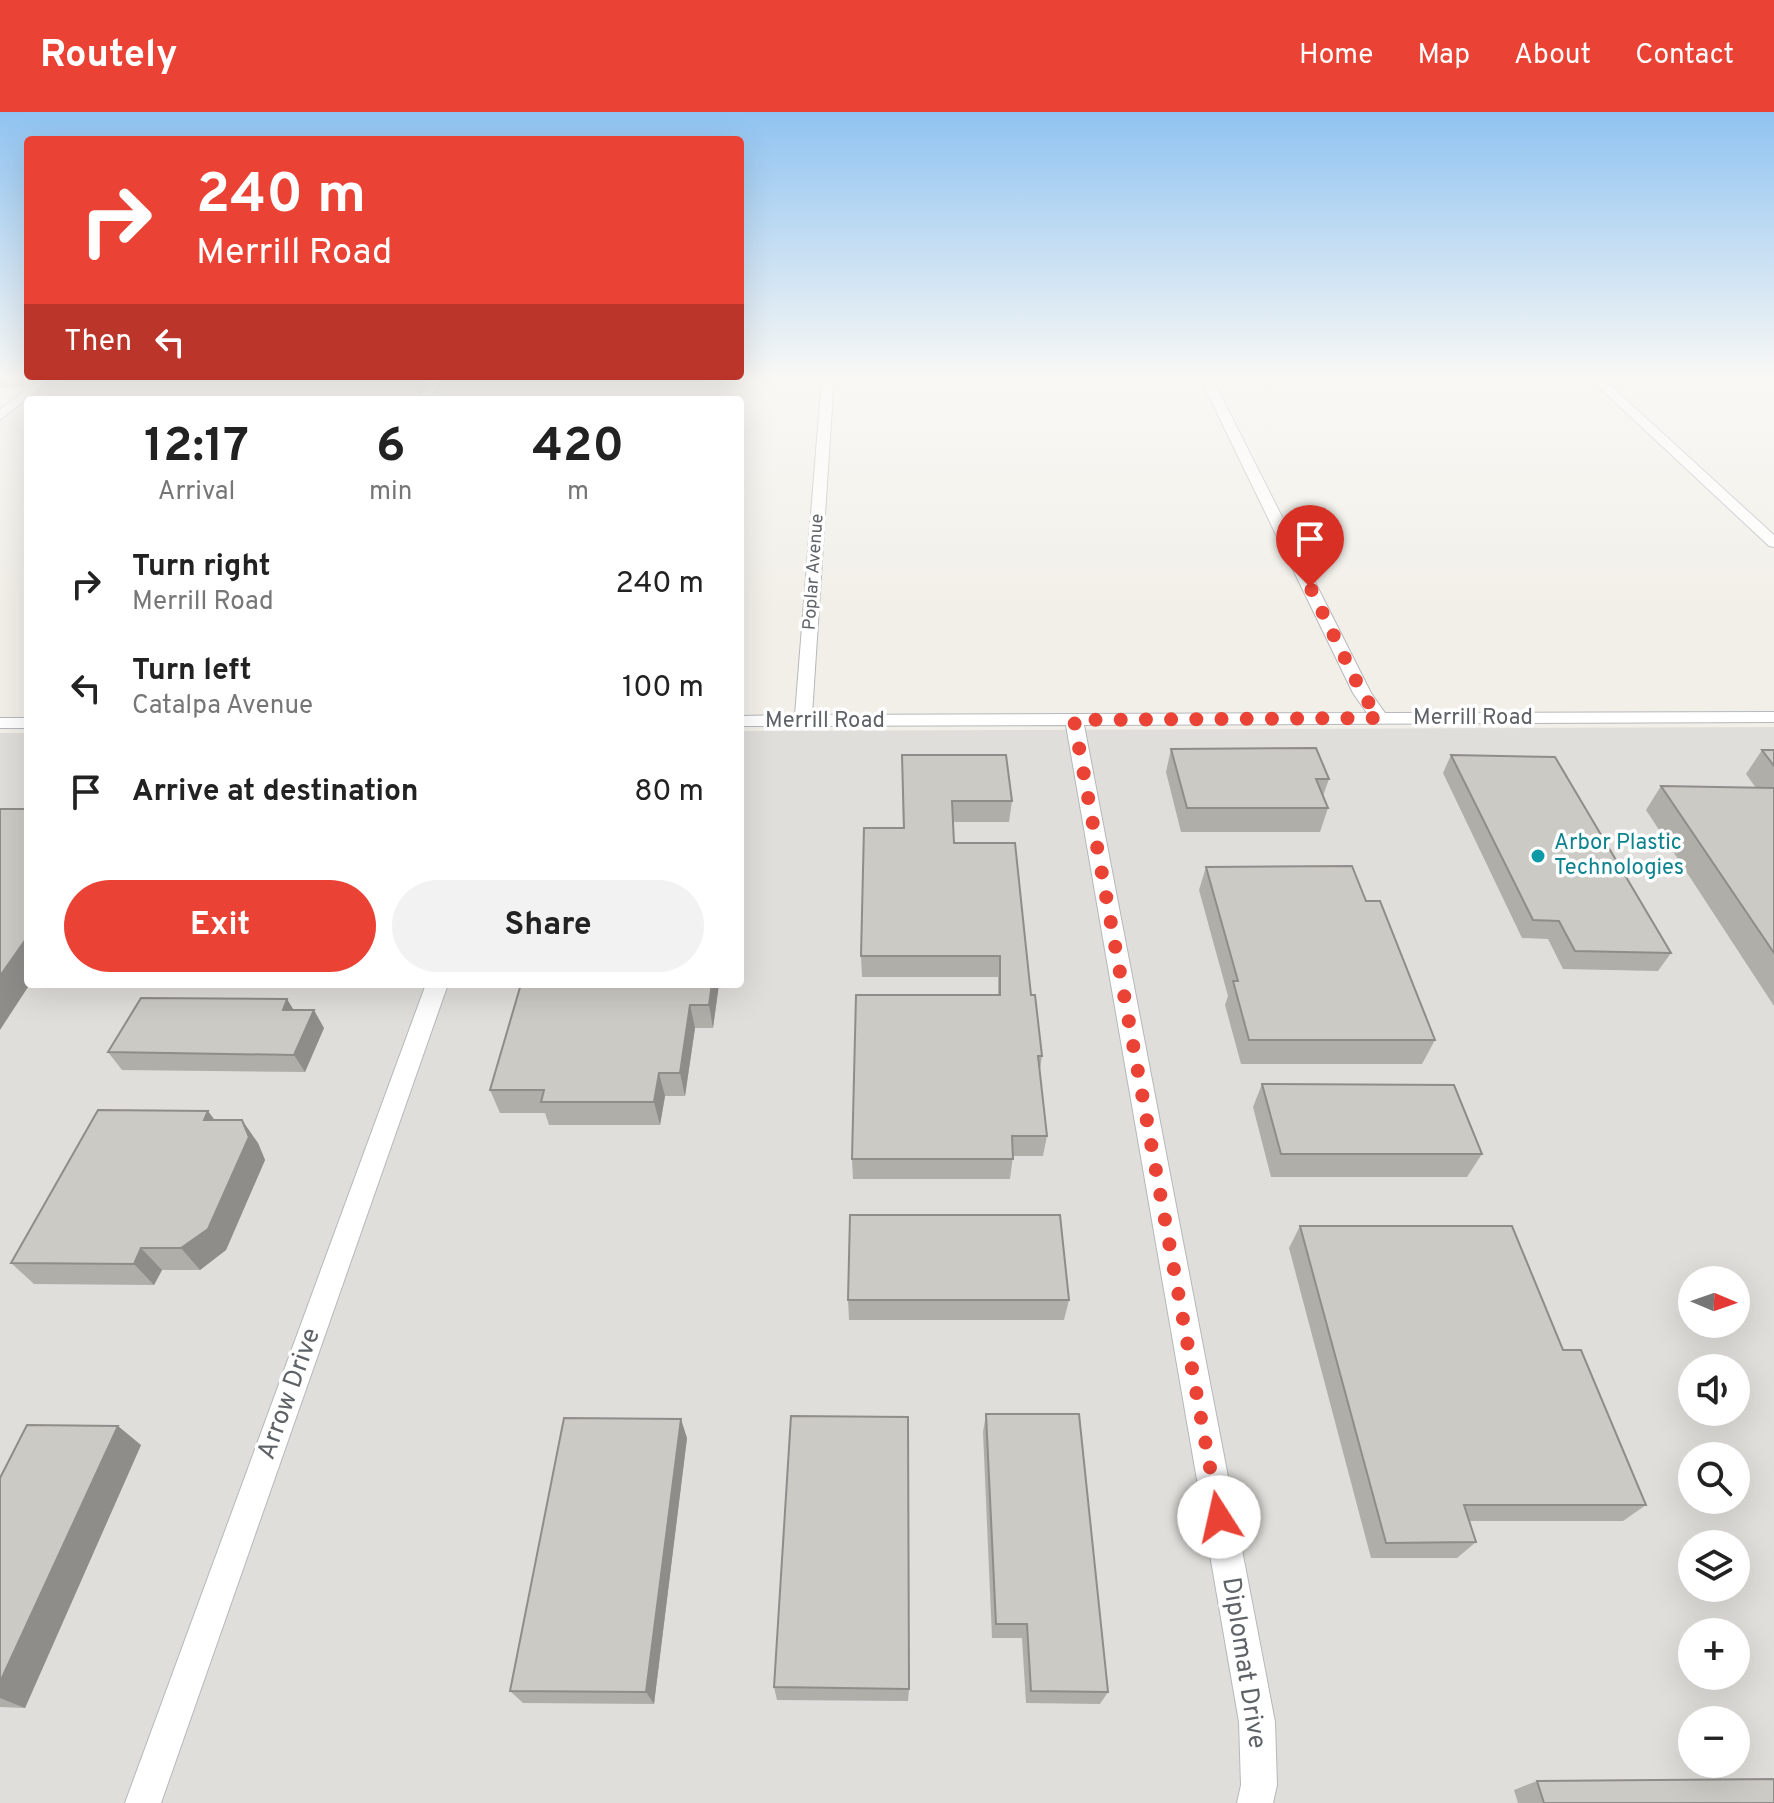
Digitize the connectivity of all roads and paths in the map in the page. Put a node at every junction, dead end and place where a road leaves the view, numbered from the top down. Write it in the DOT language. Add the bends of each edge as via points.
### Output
graph roads {
  1 [pos="822,455"];
  2 [pos="1244,455"];
  3 [pos="1679,455"];
  4 [pos="1774,543"];
  5 [pos="1774,717"];
  6 [pos="1379,718"];
  7 [pos="1074,720"];
  8 [pos="744,721"];
  9 [pos="803,721"];
  10 [pos="0,723"];
  11 [pos="24,723"];
  12 [pos="436,988"];
  13 [pos="143,1803"];
  14 [pos="1255,1803"];
  1 -- 9 [label="street, Poplar Avenue"];
  2 -- 6 [label="street"];
  3 -- 4 [label="street"];
  5 -- 6 [label="street, Merrill Road"];
  6 -- 7 [label="street, Merrill Road"];
  7 -- 9 [label="street, Merrill Road"];
  7 -- 14 [label="street, Diplomat Drive" via="1257,1722"];
  8 -- 9 [label="street, Merrill Road"];
  10 -- 11 [label="street"];
  12 -- 13 [label="street, Arrow Drive"];
}
